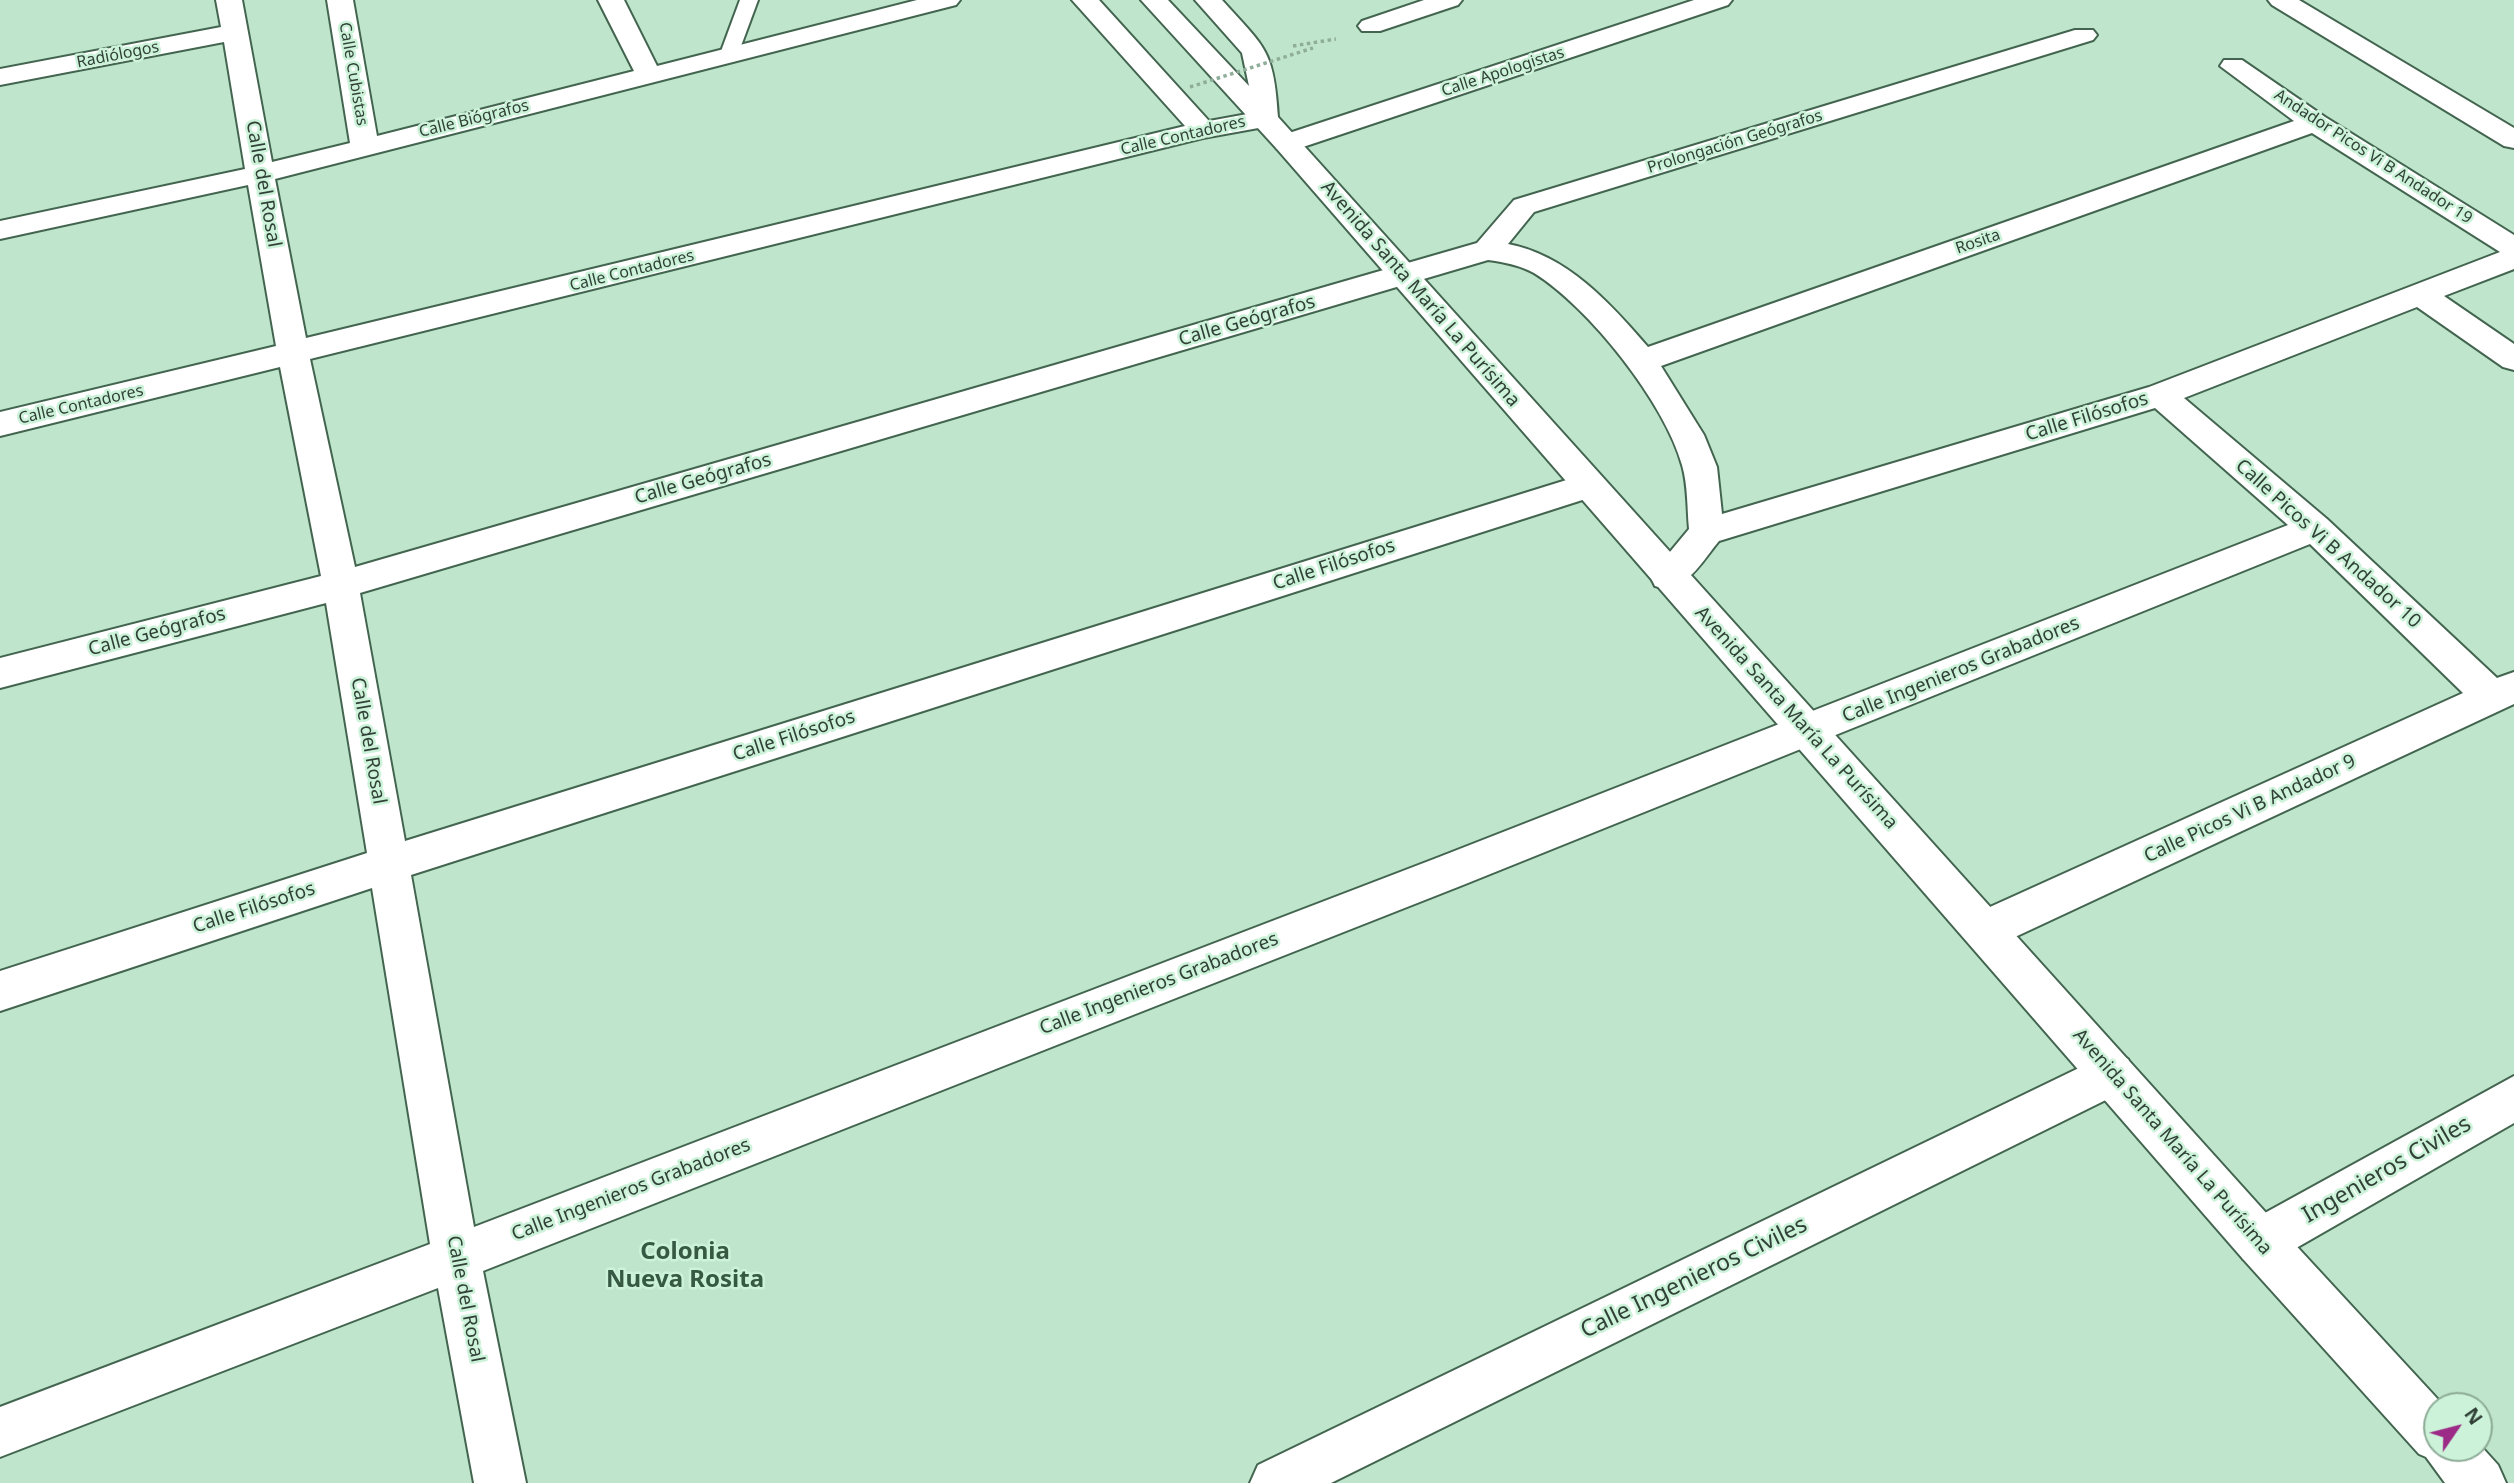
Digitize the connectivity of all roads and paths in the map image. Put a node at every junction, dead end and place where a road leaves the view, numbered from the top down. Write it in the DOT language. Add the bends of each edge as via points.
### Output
graph roads {
  1 [pos="340,0"];
  2 [pos="611,0"];
  3 [pos="749,0"];
  4 [pos="1085,0"];
  5 [pos="1154,0"];
  6 [pos="1208,0"];
  7 [pos="1450,0"];
  8 [pos="1719,0"];
  9 [pos="2281,0"];
  10 [pos="932,1"];
  11 [pos="233,16"];
  12 [pos="1371,26"];
  13 [pos="2084,35"];
  14 [pos="1327,43"];
  15 [pos="1254,51"];
  16 [pos="729,54"];
  17 [pos="2233,66"];
  18 [pos="648,74"];
  19 [pos="0,77"];
  20 [pos="1204,79"];
  21 [pos="2315,122"];
  22 [pos="1203,130"];
  23 [pos="1276,131"];
  24 [pos="2514,140"];
  25 [pos="365,147"];
  26 [pos="261,174"];
  27 [pos="0,230"];
  28 [pos="2514,248"];
  29 [pos="1487,250"];
  30 [pos="2514,258"];
  31 [pos="1402,275"];
  32 [pos="2420,294"];
  33 [pos="293,355"];
  34 [pos="2514,359"];
  35 [pos="1642,361"];
  36 [pos="2160,396"];
  37 [pos="0,425"];
  38 [pos="1589,485"];
  39 [pos="2315,528"];
  40 [pos="1707,532"];
  41 [pos="1668,576"];
  42 [pos="341,585"];
  43 [pos="0,673"];
  44 [pos="2503,692"];
  45 [pos="1807,732"];
  46 [pos="389,864"];
  47 [pos="1986,930"];
  48 [pos="0,991"];
  49 [pos="2112,1074"];
  50 [pos="2514,1098"];
  51 [pos="2260,1242"];
  52 [pos="457,1258"];
  53 [pos="2423,1421"];
  54 [pos="0,1432"];
  55 [pos="2461,1462"];
  56 [pos="500,1483"];
  57 [pos="1276,1483"];
  58 [pos="2480,1483"];
  1 -- 25 [label="street, Calle Cubistas"];
  2 -- 18 [label="street"];
  3 -- 16 [label="lane"];
  4 -- 22 [label="street"];
  5 -- 20 [label="street, Avenida Santa María La Purísima"];
  6 -- 15 [label="street"];
  7 -- 12 [label="street"];
  8 -- 23 [label="street, Calle Apologistas"];
  9 -- 24 [label="street"];
  10 -- 16 [label="street, Calle Biógrafos"];
  11 -- 19 [label="street, Radiólogos"];
  11 -- 26 [label="street, Calle del Rosal"];
  12 -- 14 [label="path"];
  13 -- 29 [label="street, Prolongación Geógrafos" via="1524,206"];
  14 -- 15 [label="path"];
  14 -- 20 [label="path, bridge"];
  15 -- 23 [label="street"];
  16 -- 18 [label="street, Calle Biógrafos"];
  17 -- 21 [label="street, Andador Picos Vi B Andador 19"];
  18 -- 25 [label="street, Calle Biógrafos"];
  20 -- 23 [label="street, Avenida Santa María La Purísima"];
  21 -- 28 [label="street, Andador Picos Vi B Andador 19"];
  21 -- 35 [label="street, Rosita"];
  22 -- 23 [label="street, Calle Contadores"];
  22 -- 33 [label="street, Calle Contadores"];
  23 -- 31 [label="street, Avenida Santa María La Purísima"];
  25 -- 26 [label="street, Calle Biógrafos"];
  26 -- 27 [label="street, Calle Biógrafos"];
  26 -- 33 [label="street, Calle del Rosal"];
  29 -- 31 [label="street"];
  29 -- 35 [label="street" via="1544,266 1606,318"];
  30 -- 32 [label="street, Calle Filósofos"];
  31 -- 38 [label="street, Avenida Santa María La Purísima"];
  31 -- 42 [label="street, Calle Geógrafos"];
  32 -- 34 [label="street"];
  32 -- 36 [label="street, Calle Filósofos"];
  33 -- 37 [label="street, Calle Contadores"];
  33 -- 42 [label="street, Calle del Rosal"];
  35 -- 40 [label="street" via="1688,435 1700,467"];
  36 -- 39 [label="street, Calle Picos Vi B Andador 10"];
  36 -- 40 [label="street, Calle Filósofos"];
  38 -- 41 [label="street, Avenida Santa María La Purísima"];
  38 -- 46 [label="street, Calle Filósofos"];
  39 -- 44 [label="street, Calle Picos Vi B Andador 10"];
  39 -- 45 [label="street, Calle Ingenieros Grabadores"];
  40 -- 41 [label="street"];
  41 -- 45 [label="street, Avenida Santa María La Purísima"];
  42 -- 43 [label="street, Calle Geógrafos"];
  42 -- 46 [label="street, Calle del Rosal"];
  44 -- 47 [label="street, Calle Picos Vi B Andador 9"];
  45 -- 47 [label="street, Avenida Santa María La Purísima"];
  45 -- 52 [label="street, Calle Ingenieros Grabadores"];
  46 -- 48 [label="street, Calle Filósofos"];
  46 -- 52 [label="street, Calle del Rosal"];
  47 -- 49 [label="street, Avenida Santa María La Purísima"];
  49 -- 51 [label="street, Avenida Santa María La Purísima"];
  49 -- 57 [label="street, Calle Ingenieros Civiles"];
  50 -- 51 [label="street, Ingenieros Civiles"];
  51 -- 53 [label="street, Avenida Santa María La Purísima"];
  52 -- 54 [label="street, Calle Ingenieros Grabadores"];
  52 -- 56 [label="street, Calle del Rosal"];
  55 -- 58 [label="street"];
}
